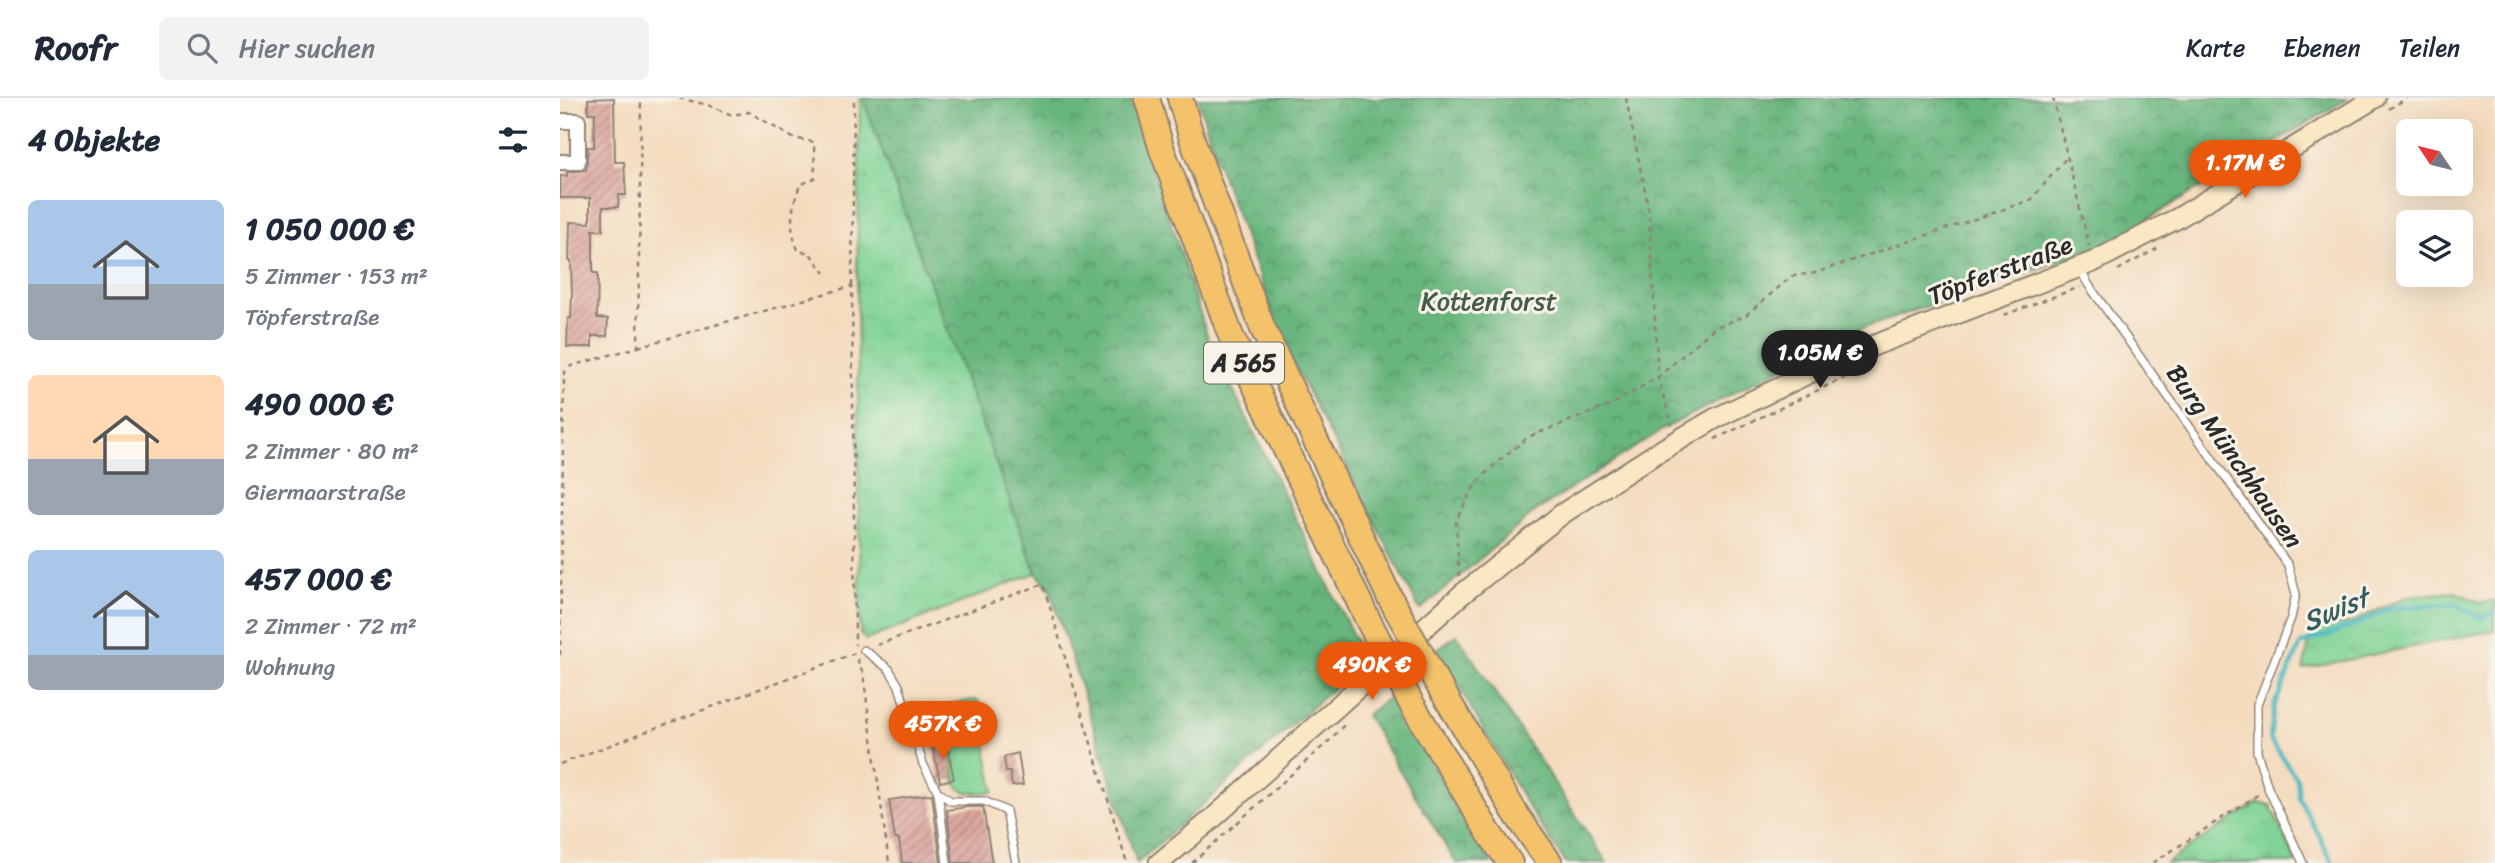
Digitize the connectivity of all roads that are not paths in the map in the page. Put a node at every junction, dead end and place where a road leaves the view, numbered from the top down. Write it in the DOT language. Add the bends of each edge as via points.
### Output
graph roads {
  1 [pos="1147,98"];
  2 [pos="1180,98"];
  3 [pos="2375,98"];
  4 [pos="560,121"];
  5 [pos="560,162"];
  6 [pos="2087,272"];
  7 [pos="864,650"];
  8 [pos="938,792"];
  9 [pos="947,863"];
  10 [pos="1016,863"];
  11 [pos="1160,863"];
  12 [pos="1510,863"];
  13 [pos="1550,863"];
  14 [pos="2303,863"];
  1 -- 12 [label="highway, A 565, bridge" via="1231,336 1410,701"];
  2 -- 13 [label="highway, A 565, bridge" via="1263,329 1389,596 1516,814"];
  3 -- 6 [label="main road, Töpferstraße"];
  4 -- 5 [label="street" via="578,121 578,162"];
  6 -- 11 [label="main road, Töpferstraße" via="1841,358 1716,418 1562,514 1467,590"];
  6 -- 14 [label="lane, Burg Münchhausen" via="2288,565 2295,594 2291,618 2257,705 2257,752 2268,788"];
  7 -- 8 [label="lane" via="889,669 899,686 923,764"];
  8 -- 9 [label="lane"];
  8 -- 10 [label="lane" via="951,801 984,801 1006,811"];
}
